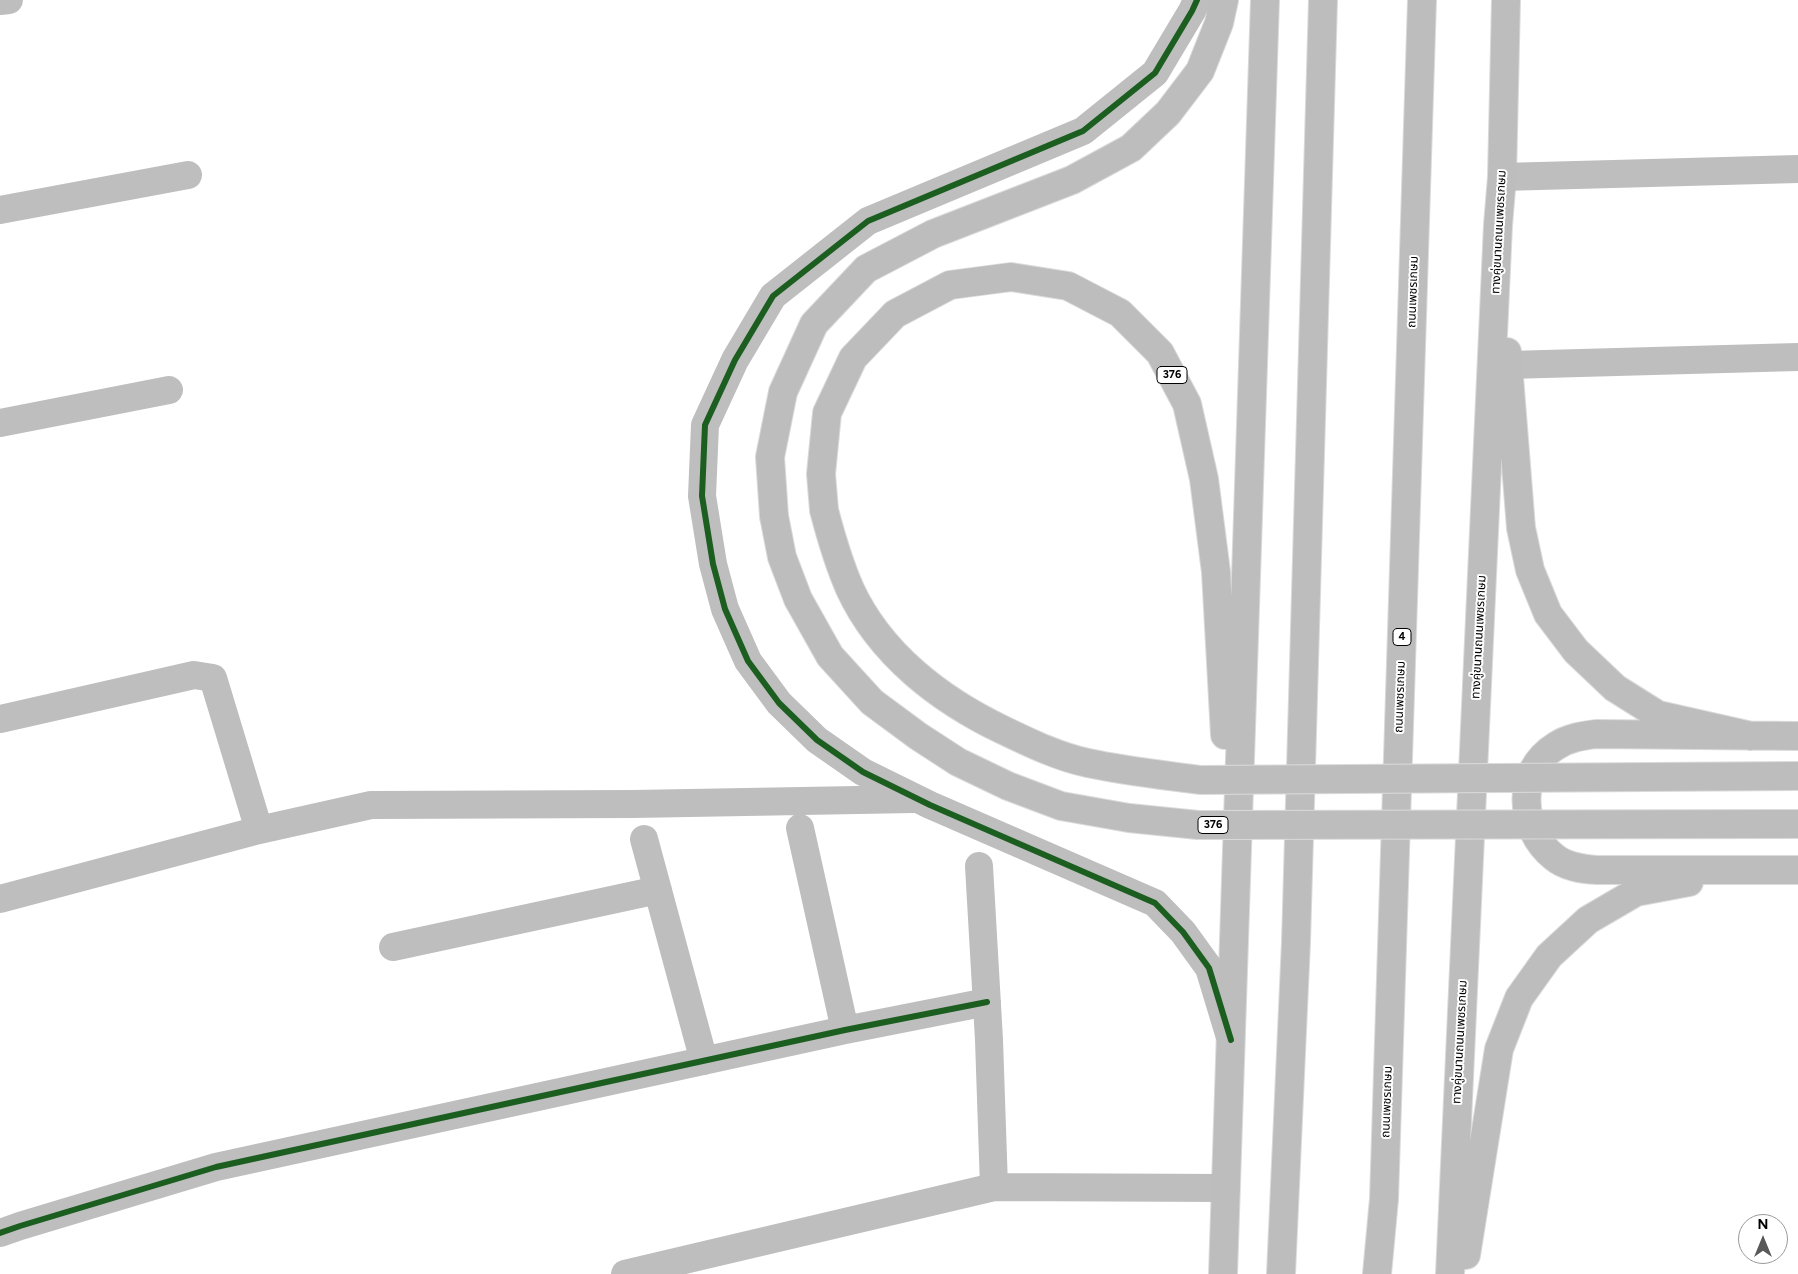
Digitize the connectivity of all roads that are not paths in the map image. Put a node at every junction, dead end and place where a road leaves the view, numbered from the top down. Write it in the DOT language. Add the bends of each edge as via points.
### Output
graph roads {
  1 [pos="10,0"];
  2 [pos="1196,0"];
  3 [pos="1224,0"];
  4 [pos="1265,0"];
  5 [pos="1323,0"];
  6 [pos="1422,0"];
  7 [pos="1506,0"];
  8 [pos="0,2"];
  9 [pos="1798,169"];
  10 [pos="188,174"];
  11 [pos="1502,177"];
  12 [pos="0,210"];
  13 [pos="1498,225"];
  14 [pos="1798,357"];
  15 [pos="1508,365"];
  16 [pos="169,390"];
  17 [pos="0,423"];
  18 [pos="0,719"];
  19 [pos="1751,736"];
  20 [pos="1798,736"];
  21 [pos="1798,776"];
  22 [pos="918,799"];
  23 [pos="1798,824"];
  24 [pos="800,828"];
  25 [pos="259,830"];
  26 [pos="644,839"];
  27 [pos="979,866"];
  28 [pos="1754,870"];
  29 [pos="1798,870"];
  30 [pos="658,890"];
  31 [pos="0,899"];
  32 [pos="1235,908"];
  33 [pos="393,947"];
  34 [pos="987,1002"];
  35 [pos="845,1030"];
  36 [pos="1231,1040"];
  37 [pos="704,1061"];
  38 [pos="994,1187"];
  39 [pos="1226,1188"];
  40 [pos="0,1233"];
  41 [pos="625,1274"];
  42 [pos="1223,1274"];
  43 [pos="1281,1274"];
  44 [pos="1377,1274"];
  45 [pos="1450,1274"];
  46 [pos="1462,1274"];
  1 -- 8 [label="street"];
  2 -- 22 [label="street" via="1155,73 1083,131 868,221 773,296 735,360 706,426 702,496 714,564 725,609 748,661 779,703 817,740 863,772"];
  3 -- 23 [label="main road, 376, bridge" via="1219,24 1200,71 1168,114 1131,148 1072,180 933,234 866,269 814,324 783,392 770,457 774,516 782,557 798,599 830,656 872,702 958,762 1061,806 1129,818 1198,825"];
  4 -- 32 [label="main road"];
  5 -- 43 [label="main road" via="1296,942"];
  6 -- 44 [label="main road, ถนนเพชรเกษม / 4" via="1384,1199"];
  7 -- 11 [label="main road, ทางคู่ขนานถนนเพชรเกษม"];
  9 -- 11 [label="street"];
  10 -- 12 [label="street"];
  11 -- 13 [label="main road, ทางคู่ขนานถนนเพชรเกษม"];
  13 -- 15 [label="main road"];
  13 -- 45 [label="main road, ทางคู่ขนานถนนเพชรเกษม"];
  14 -- 15 [label="street"];
  15 -- 19 [label="main road" via="1521,528 1530,570 1548,614 1576,651 1615,688 1658,715"];
  16 -- 17 [label="street"];
  18 -- 25 [label="street" via="194,675 213,678"];
  19 -- 20 [label="main road"];
  19 -- 28 [label="main road" via="1596,734 1574,737 1555,746 1539,762 1529,781 1525,802 1529,824 1539,843 1555,859 1575,868"];
  21 -- 32 [label="main road, 376, bridge" via="1200,780 1086,763 1029,743 981,720 938,692 896,656 871,625 851,590 832,541 824,510 821,474 827,414 853,358 896,314 950,285 1011,277 1068,286 1120,313 1160,353 1187,404 1204,480 1216,572"];
  22 -- 25 [label="street" via="371,805"];
  22 -- 36 [label="street" via="1155,903 1183,932 1209,968"];
  24 -- 35 [label="street"];
  25 -- 31 [label="street"];
  26 -- 30 [label="street"];
  27 -- 34 [label="street"];
  28 -- 29 [label="main road"];
  28 -- 46 [label="main road" via="1636,892 1588,920 1549,956 1519,998 1498,1049"];
  30 -- 33 [label="street"];
  30 -- 37 [label="street"];
  32 -- 36 [label="main road"];
  34 -- 35 [label="street"];
  34 -- 38 [label="street"];
  35 -- 37 [label="street"];
  36 -- 39 [label="main road"];
  37 -- 40 [label="street" via="216,1167"];
  38 -- 39 [label="street"];
  38 -- 41 [label="street"];
  39 -- 42 [label="main road"];
}
